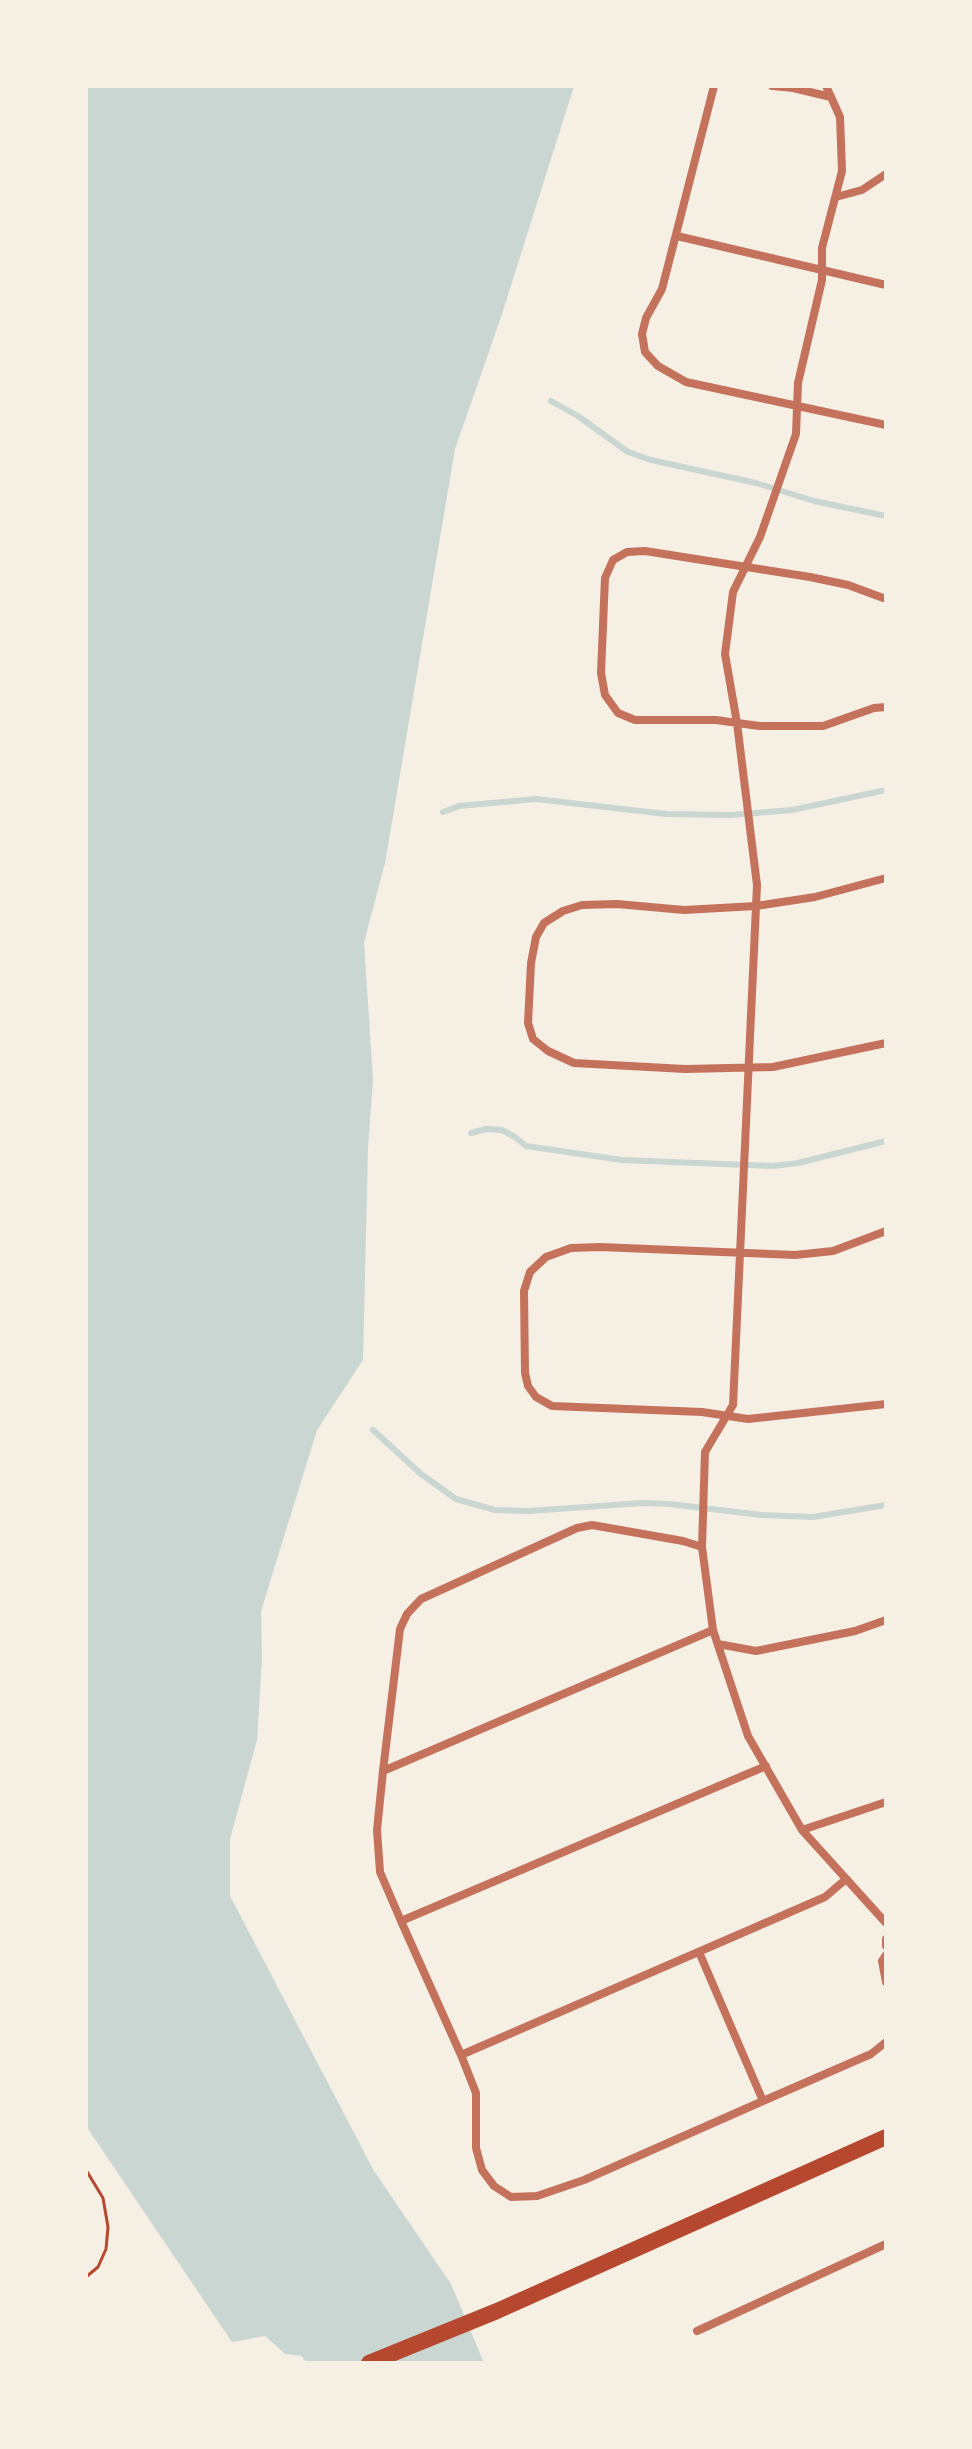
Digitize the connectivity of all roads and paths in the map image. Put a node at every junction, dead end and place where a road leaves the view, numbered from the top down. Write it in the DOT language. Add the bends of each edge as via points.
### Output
graph roads {
  1 [pos="714,86"];
  2 [pos="772,86"];
  3 [pos="826,86"];
  4 [pos="831,97"];
  5 [pos="886,174"];
  6 [pos="836,197"];
  7 [pos="677,236"];
  8 [pos="822,270"];
  9 [pos="886,285"];
  10 [pos="797,405"];
  11 [pos="886,425"];
  12 [pos="745,568"];
  13 [pos="886,599"];
  14 [pos="886,707"];
  15 [pos="737,723"];
  16 [pos="886,878"];
  17 [pos="756,906"];
  18 [pos="886,1043"];
  19 [pos="749,1068"];
  20 [pos="886,1231"];
  21 [pos="740,1254"];
  22 [pos="886,1404"];
  23 [pos="727,1416"];
  24 [pos="702,1547"];
  25 [pos="886,1620"];
  26 [pos="713,1630"];
  27 [pos="718,1644"];
  28 [pos="766,1766"];
  29 [pos="383,1771"];
  30 [pos="886,1802"];
  31 [pos="802,1830"];
  32 [pos="845,1880"];
  33 [pos="401,1921"];
  34 [pos="886,1923"];
  35 [pos="886,1939"];
  36 [pos="886,1946"];
  37 [pos="699,1952"];
  38 [pos="886,1955"];
  39 [pos="886,1982"];
  40 [pos="886,2042"];
  41 [pos="461,2055"];
  42 [pos="763,2101"];
  43 [pos="886,2137"];
  44 [pos="86,2170"];
  45 [pos="886,2244"];
  46 [pos="86,2277"];
  47 [pos="697,2331"];
  48 [pos="369,2363"];
  1 -- 7 [label="street"];
  2 -- 4 [label="street"];
  3 -- 4 [label="street"];
  4 -- 6 [label="street" via="841,131 842,171"];
  5 -- 6 [label="street" via="862,190"];
  6 -- 8 [label="street" via="822,248"];
  7 -- 8 [label="street"];
  7 -- 10 [label="street" via="662,289 646,318 645,352 686,382"];
  8 -- 9 [label="street"];
  8 -- 10 [label="street"];
  10 -- 11 [label="street"];
  10 -- 12 [label="street" via="796,434"];
  12 -- 13 [label="street" via="848,585"];
  12 -- 15 [label="street" via="733,592 725,654"];
  12 -- 15 [label="street" via="627,552 613,560 605,578 601,673 605,695 618,713 635,720"];
  14 -- 15 [label="street" via="823,726"];
  15 -- 17 [label="street"];
  16 -- 17 [label="street"];
  17 -- 19 [label="street"];
  17 -- 19 [label="street" via="684,910 617,904 563,911 544,923 536,937 528,1023 533,1039 574,1063"];
  18 -- 19 [label="street"];
  19 -- 21 [label="street"];
  20 -- 21 [label="street" via="833,1251"];
  21 -- 23 [label="street" via="733,1405"];
  21 -- 23 [label="street" via="571,1248 546,1257 530,1272 524,1291 525,1373 536,1397 552,1406"];
  22 -- 23 [label="street" via="748,1419"];
  23 -- 24 [label="street" via="705,1452"];
  24 -- 26 [label="street"];
  24 -- 29 [label="street" via="592,1525 421,1599 400,1629"];
  25 -- 27 [label="street" via="756,1651"];
  26 -- 27 [label="street"];
  26 -- 29 [label="street"];
  27 -- 28 [label="street" via="748,1736"];
  28 -- 31 [label="street"];
  28 -- 33 [label="street"];
  29 -- 33 [label="street" via="377,1830 380,1872"];
  30 -- 31 [label="street"];
  31 -- 32 [label="street"];
  32 -- 34 [label="street"];
  32 -- 37 [label="street" via="825,1897"];
  33 -- 41 [label="street"];
  35 -- 36 [label="street"];
  37 -- 41 [label="street"];
  37 -- 42 [label="street"];
  38 -- 39 [label="street"];
  40 -- 42 [label="street" via="871,2054"];
  41 -- 42 [label="street" via="476,2093 476,2148 482,2170 511,2197 537,2196 584,2180"];
  43 -- 48 [label="main road"];
  44 -- 46 [label="path" via="103,2198 108,2227 106,2249"];
  45 -- 47 [label="street"];
}
